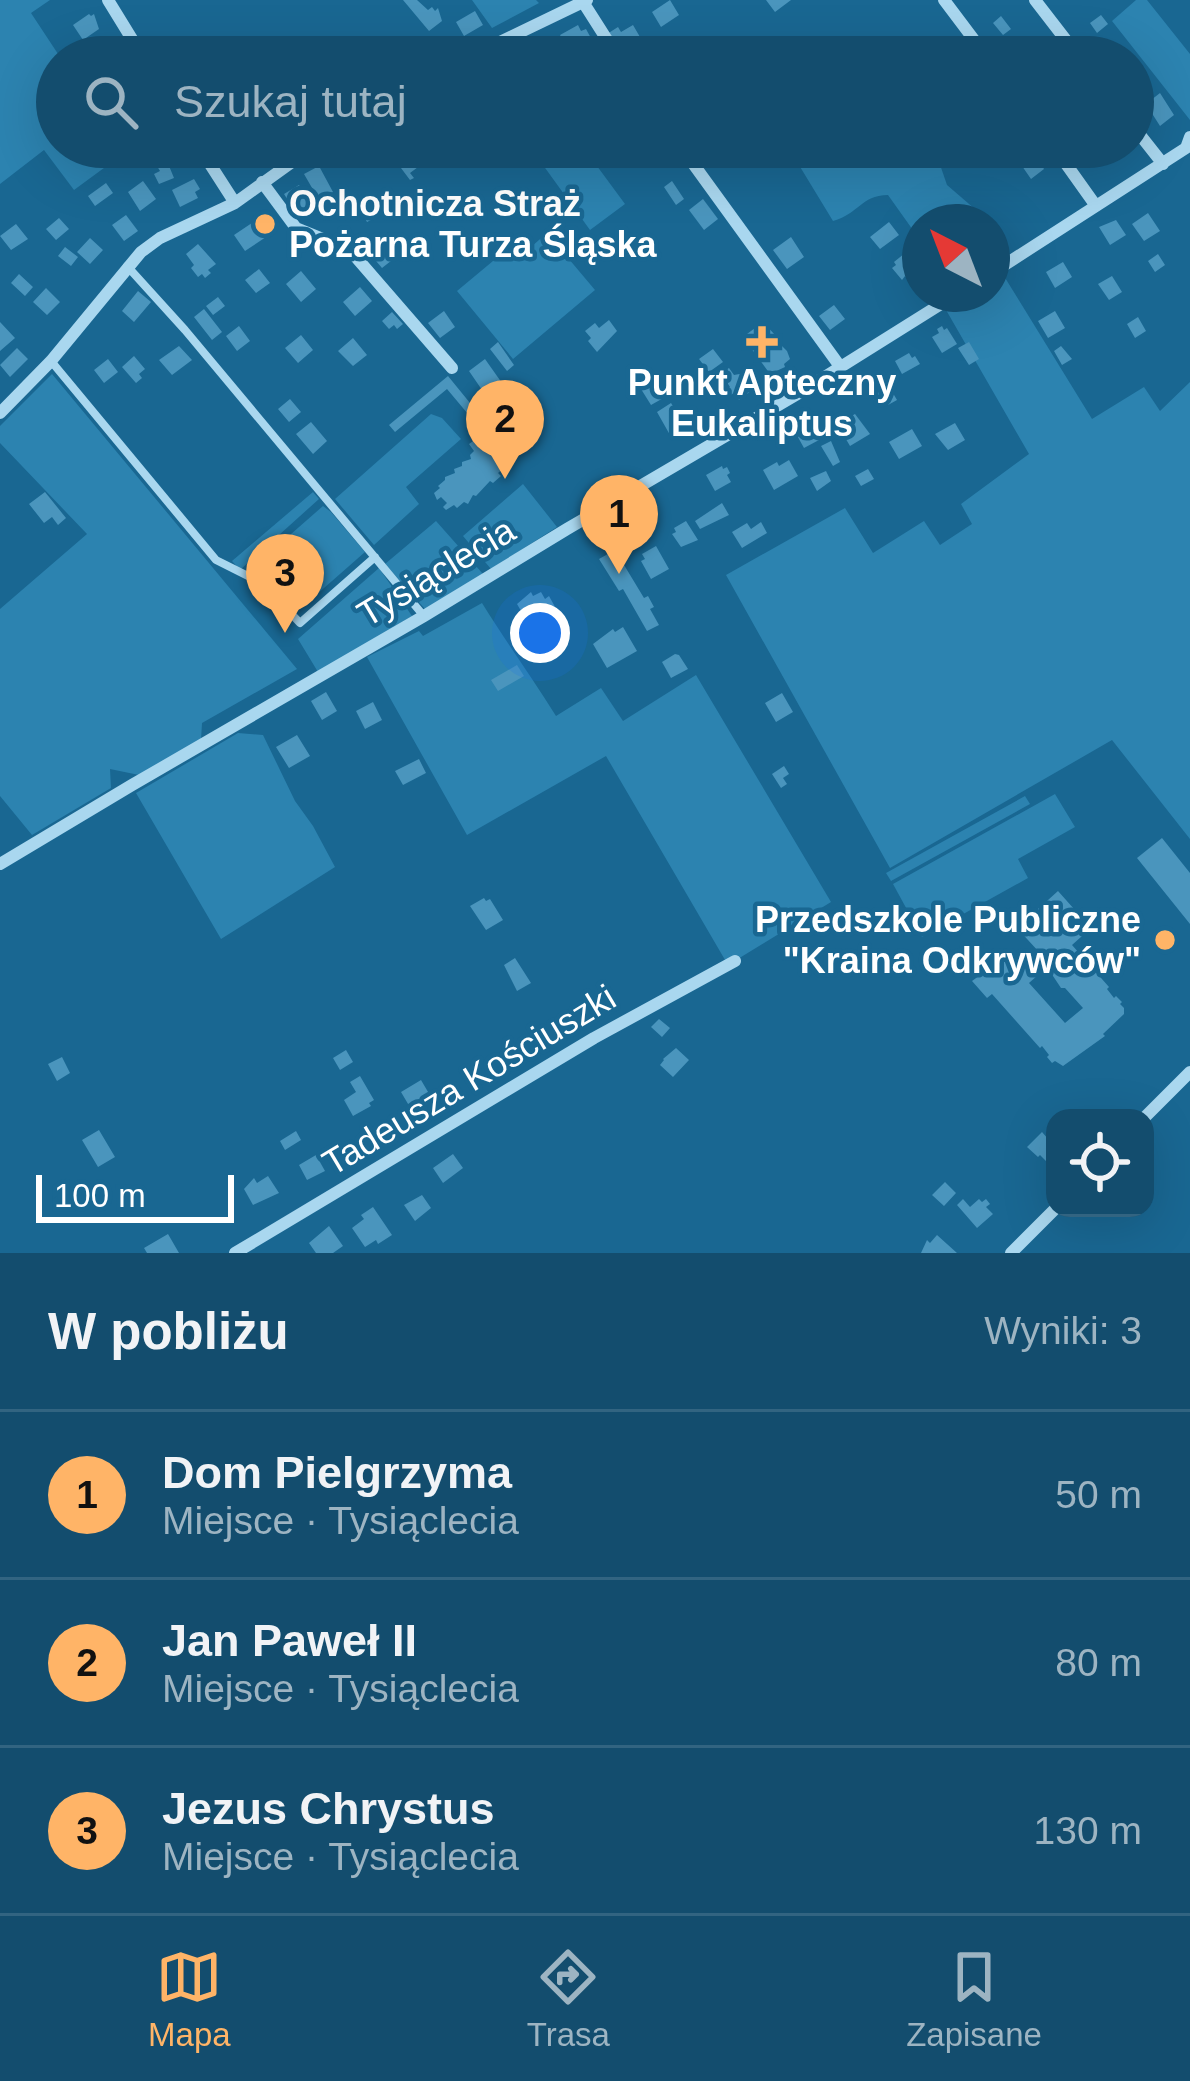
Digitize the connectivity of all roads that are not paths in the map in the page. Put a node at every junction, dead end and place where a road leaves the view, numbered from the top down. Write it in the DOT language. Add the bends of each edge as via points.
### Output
graph roads {
  1 [pos="107,0"];
  2 [pos="944,0"];
  3 [pos="1035,0"];
  4 [pos="585,1"];
  5 [pos="130,36"];
  6 [pos="512,36"];
  7 [pos="606,36"];
  8 [pos="971,36"];
  9 [pos="1063,36"];
  10 [pos="1190,136"];
  11 [pos="1154,152"];
  12 [pos="1163,164"];
  13 [pos="213,168"];
  14 [pos="282,168"];
  15 [pos="696,168"];
  16 [pos="1069,168"];
  17 [pos="262,182"];
  18 [pos="235,203"];
  19 [pos="1096,206"];
  20 [pos="1010,261"];
  21 [pos="127,266"];
  22 [pos="927,312"];
  23 [pos="51,361"];
  24 [pos="839,365"];
  25 [pos="452,368"];
  26 [pos="0,412"];
  27 [pos="376,557"];
  28 [pos="424,616"];
  29 [pos="0,864"];
  30 [pos="735,961"];
  31 [pos="1190,1072"];
  32 [pos="1153,1109"];
  33 [pos="1047,1217"];
  34 [pos="235,1253"];
  35 [pos="1011,1253"];
  1 -- 5 [label="street"];
  2 -- 8 [label="street"];
  3 -- 9 [label="street"];
  4 -- 6 [label="street"];
  4 -- 7 [label="street"];
  10 -- 12 [label="street"];
  11 -- 12 [label="street"];
  12 -- 19 [label="street"];
  13 -- 18 [label="street"];
  14 -- 17 [label="street"];
  15 -- 24 [label="street"];
  16 -- 19 [label="street"];
  17 -- 18 [label="street"];
  17 -- 25 [label="street" via="296,228 355,256"];
  18 -- 21 [label="street" via="160,238"];
  19 -- 20 [label="street"];
  21 -- 23 [label="street"];
  21 -- 27 [label="lane"];
  22 -- 24 [label="street, Tysiąclecia"];
  23 -- 26 [label="street"];
  23 -- 27 [label="lane" via="216,560 262,583 300,623"];
  24 -- 28 [label="street, Tysiąclecia"];
  27 -- 28 [label="lane"];
  28 -- 29 [label="street, Tysiąclecia"];
  30 -- 34 [label="street, Tadeusza Kościuszki"];
  31 -- 32 [label="street"];
  33 -- 35 [label="street"];
}
